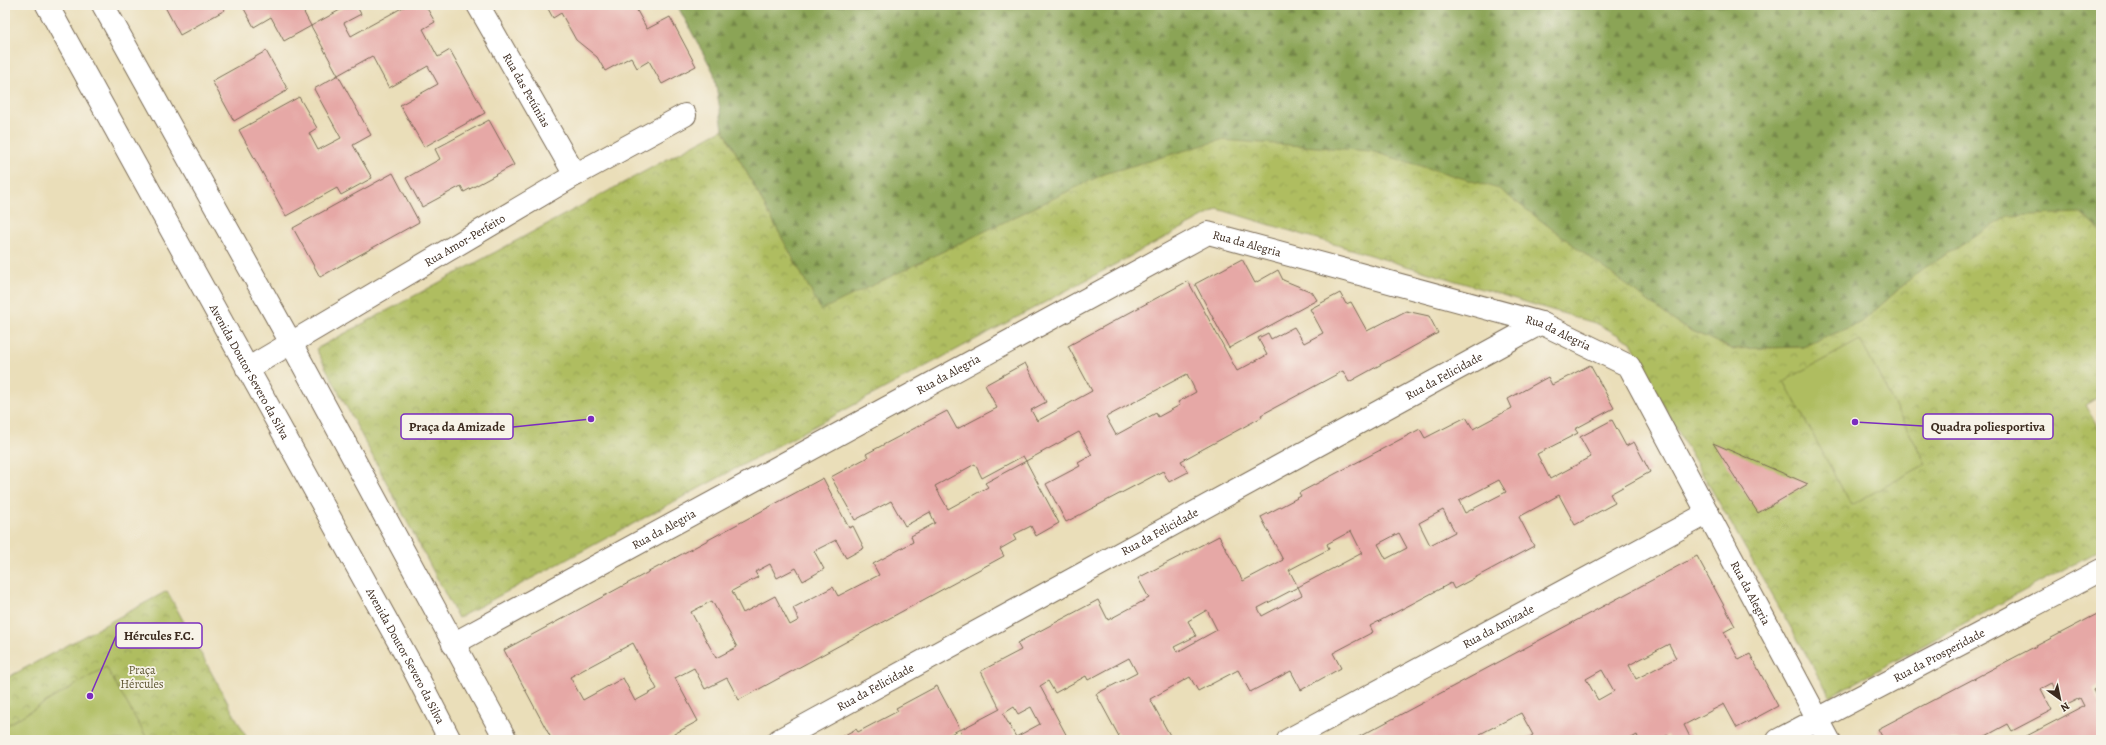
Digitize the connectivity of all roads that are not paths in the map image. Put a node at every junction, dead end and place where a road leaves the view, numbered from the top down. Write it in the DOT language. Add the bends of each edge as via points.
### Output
graph roads {
  1 [pos="47,5"];
  2 [pos="103,5"];
  3 [pos="478,5"];
  4 [pos="685,115"];
  5 [pos="575,175"];
  6 [pos="1541,323"];
  7 [pos="291,343"];
  8 [pos="247,369"];
  9 [pos="1708,513"];
  10 [pos="2101,570"];
  11 [pos="454,644"];
  12 [pos="1818,719"];
  13 [pos="450,740"];
  14 [pos="506,740"];
  15 [pos="779,740"];
  16 [pos="1288,740"];
  17 [pos="1778,740"];
  18 [pos="1829,740"];
  1 -- 8 [label="street, Avenida Doutor Severo da Silva"];
  2 -- 7 [label="street"];
  3 -- 5 [label="street, Rua das Petúnias"];
  4 -- 5 [label="street, Rua Amor-Perfeito"];
  5 -- 7 [label="street, Rua Amor-Perfeito"];
  6 -- 9 [label="street, Rua da Alegria" via="1629,366"];
  6 -- 11 [label="street, Rua da Alegria" via="1208,233"];
  6 -- 15 [label="street, Rua da Felicidade"];
  7 -- 8 [label="street, Rua Amor-Perfeito"];
  7 -- 11 [label="street"];
  8 -- 13 [label="street, Avenida Doutor Severo da Silva" via="414,670"];
  9 -- 12 [label="street, Rua da Alegria"];
  9 -- 16 [label="street, Rua da Amizade"];
  10 -- 12 [label="street, Rua da Prosperidade"];
  11 -- 14 [label="street"];
  12 -- 17 [label="street, Rua da Prosperidade"];
  12 -- 18 [label="street, Rua da Alegria"];
}
